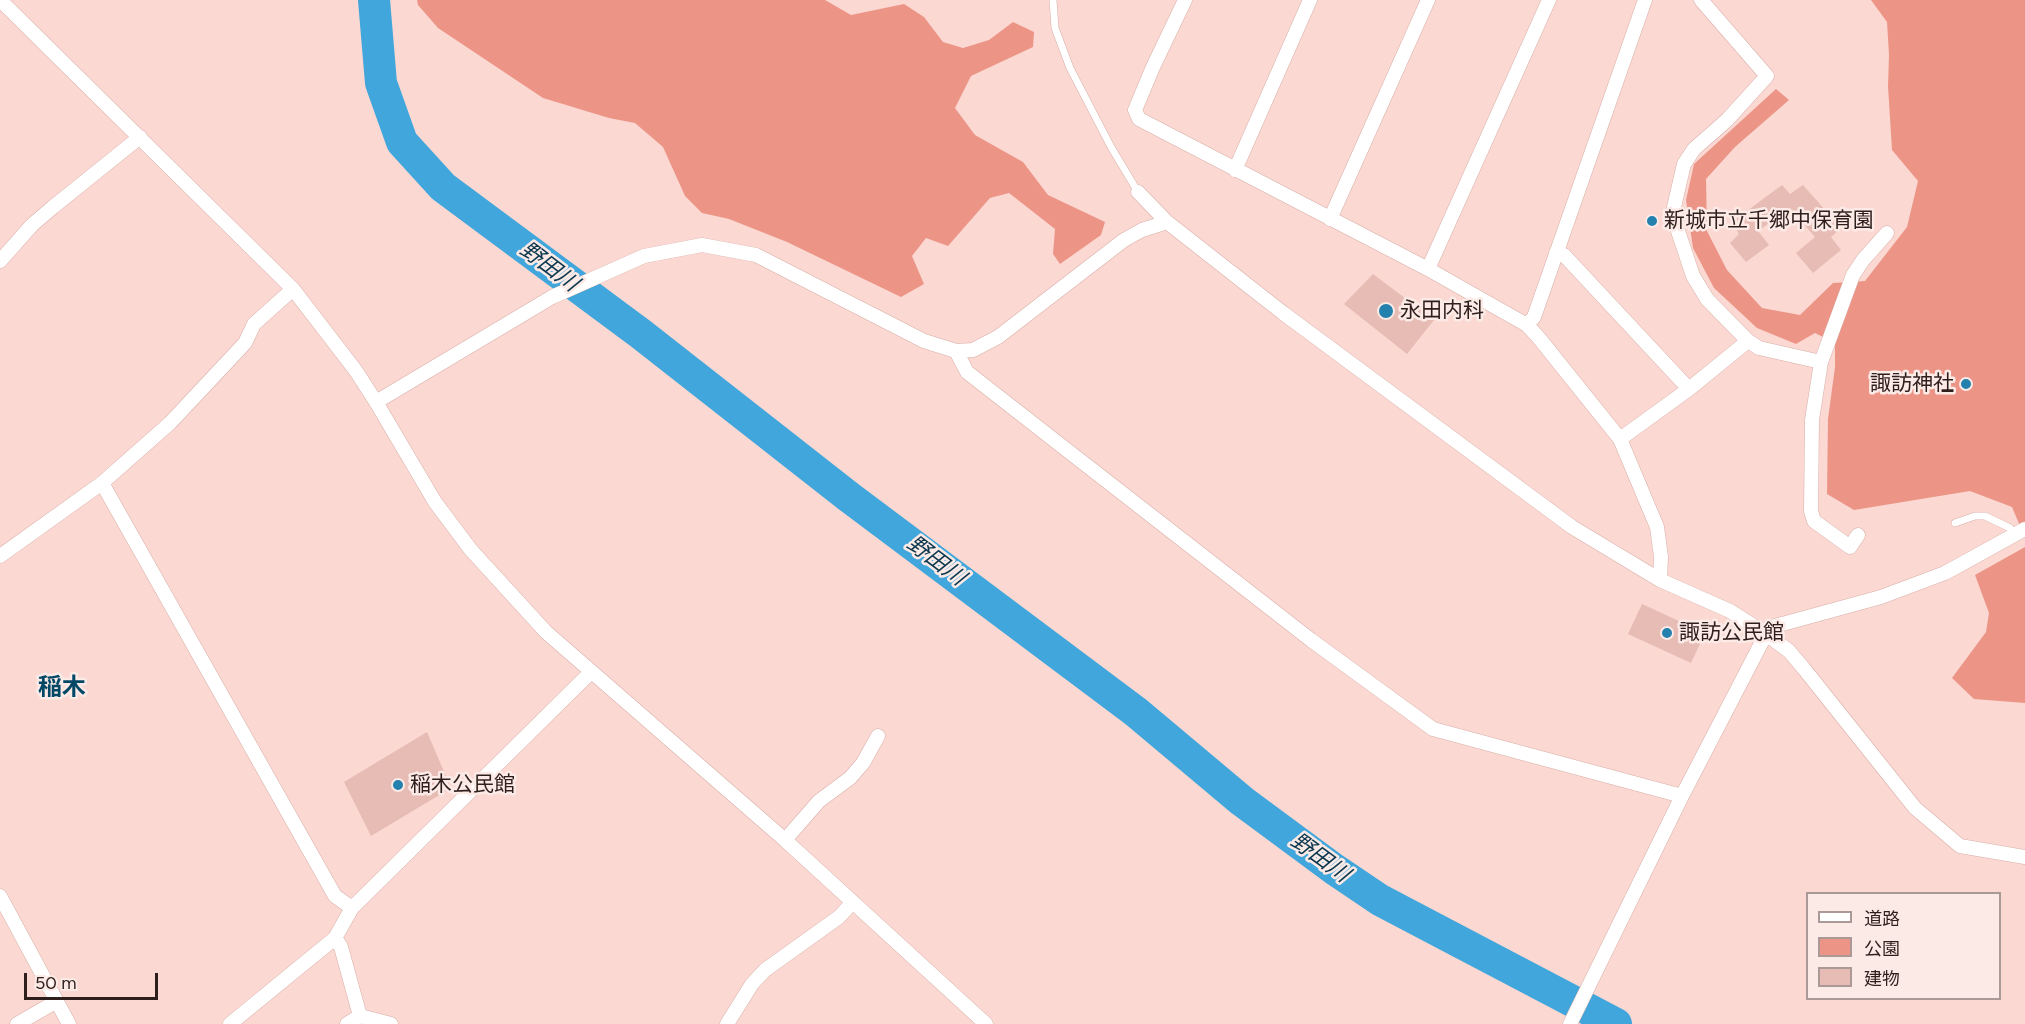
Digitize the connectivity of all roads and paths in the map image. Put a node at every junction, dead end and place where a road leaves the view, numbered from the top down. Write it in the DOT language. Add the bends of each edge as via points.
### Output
graph roads {
  1 [pos="1,0"];
  2 [pos="1053,0"];
  3 [pos="1185,0"];
  4 [pos="1310,0"];
  5 [pos="1428,0"];
  6 [pos="1549,0"];
  7 [pos="1644,0"];
  8 [pos="1701,0"];
  9 [pos="140,138"];
  10 [pos="1234,170"];
  11 [pos="1138,192"];
  12 [pos="1330,219"];
  13 [pos="1167,222"];
  14 [pos="1887,233"];
  15 [pos="1556,253"];
  16 [pos="0,261"];
  17 [pos="1428,269"];
  18 [pos="293,289"];
  19 [pos="1527,325"];
  20 [pos="1748,341"];
  21 [pos="956,351"];
  22 [pos="1821,362"];
  23 [pos="1689,389"];
  24 [pos="376,402"];
  25 [pos="1620,439"];
  26 [pos="102,483"];
  27 [pos="1955,523"];
  28 [pos="2020,532"];
  29 [pos="1858,535"];
  30 [pos="0,556"];
  31 [pos="1660,580"];
  32 [pos="1766,634"];
  33 [pos="591,672"];
  34 [pos="878,736"];
  35 [pos="1682,796"];
  36 [pos="784,840"];
  37 [pos="2025,857"];
  38 [pos="0,896"];
  39 [pos="853,902"];
  40 [pos="352,908"];
  41 [pos="335,938"];
  42 [pos="57,1001"];
  43 [pos="360,1016"];
  44 [pos="1571,1022"];
  45 [pos="17,1024"];
  46 [pos="69,1024"];
  47 [pos="230,1024"];
  48 [pos="347,1024"];
  49 [pos="391,1024"];
  50 [pos="727,1024"];
  51 [pos="986,1024"];
  1 -- 9 [label="street"];
  2 -- 11 [label="lane" via="1055,28 1070,68"];
  3 -- 10 [label="street" via="1135,110 1138,119"];
  4 -- 10 [label="street"];
  5 -- 12 [label="street"];
  6 -- 17 [label="street"];
  7 -- 15 [label="street"];
  8 -- 20 [label="street" via="1767,76 1694,149 1684,164 1674,207 1693,276 1707,299"];
  9 -- 16 [label="street" via="52,207"];
  9 -- 18 [label="street"];
  10 -- 12 [label="street"];
  11 -- 13 [label="street"];
  12 -- 17 [label="street"];
  13 -- 21 [label="street" via="1124,240 998,337 973,350"];
  13 -- 31 [label="street" via="1562,520"];
  14 -- 22 [label="street" via="1853,275"];
  15 -- 19 [label="street" via="1534,317"];
  15 -- 23 [label="street" via="1564,255"];
  17 -- 19 [label="street"];
  18 -- 24 [label="street"];
  18 -- 26 [label="street" via="254,324 245,343 171,423"];
  19 -- 25 [label="street"];
  20 -- 22 [label="street" via="1759,348"];
  20 -- 23 [label="street"];
  21 -- 24 [label="street" via="924,341 756,255 702,245 644,256 552,297"];
  21 -- 35 [label="street" via="968,372 1311,640 1433,729"];
  22 -- 29 [label="street" via="1812,420 1811,511 1814,520 1850,547"];
  23 -- 25 [label="street"];
  24 -- 33 [label="street" via="435,502 471,550 546,632"];
  25 -- 31 [label="street" via="1657,526"];
  26 -- 30 [label="street"];
  26 -- 40 [label="street" via="335,896"];
  27 -- 28 [label="lane" via="1985,516"];
  28 -- 32 [label="street" via="1945,573 1881,597 1775,626"];
  31 -- 32 [label="street" via="1730,611"];
  32 -- 35 [label="street"];
  32 -- 37 [label="street" via="1789,651 1915,808 1960,846"];
  33 -- 36 [label="street"];
  33 -- 40 [label="street"];
  34 -- 36 [label="street" via="850,778 819,801"];
  35 -- 44 [label="street"];
  36 -- 39 [label="street"];
  38 -- 42 [label="street"];
  39 -- 50 [label="street" via="839,917 765,970"];
  39 -- 51 [label="street"];
  40 -- 41 [label="street"];
  41 -- 43 [label="street"];
  41 -- 47 [label="street"];
  42 -- 45 [label="street"];
  42 -- 46 [label="street"];
  43 -- 48 [label="street"];
  43 -- 49 [label="street"];
}
